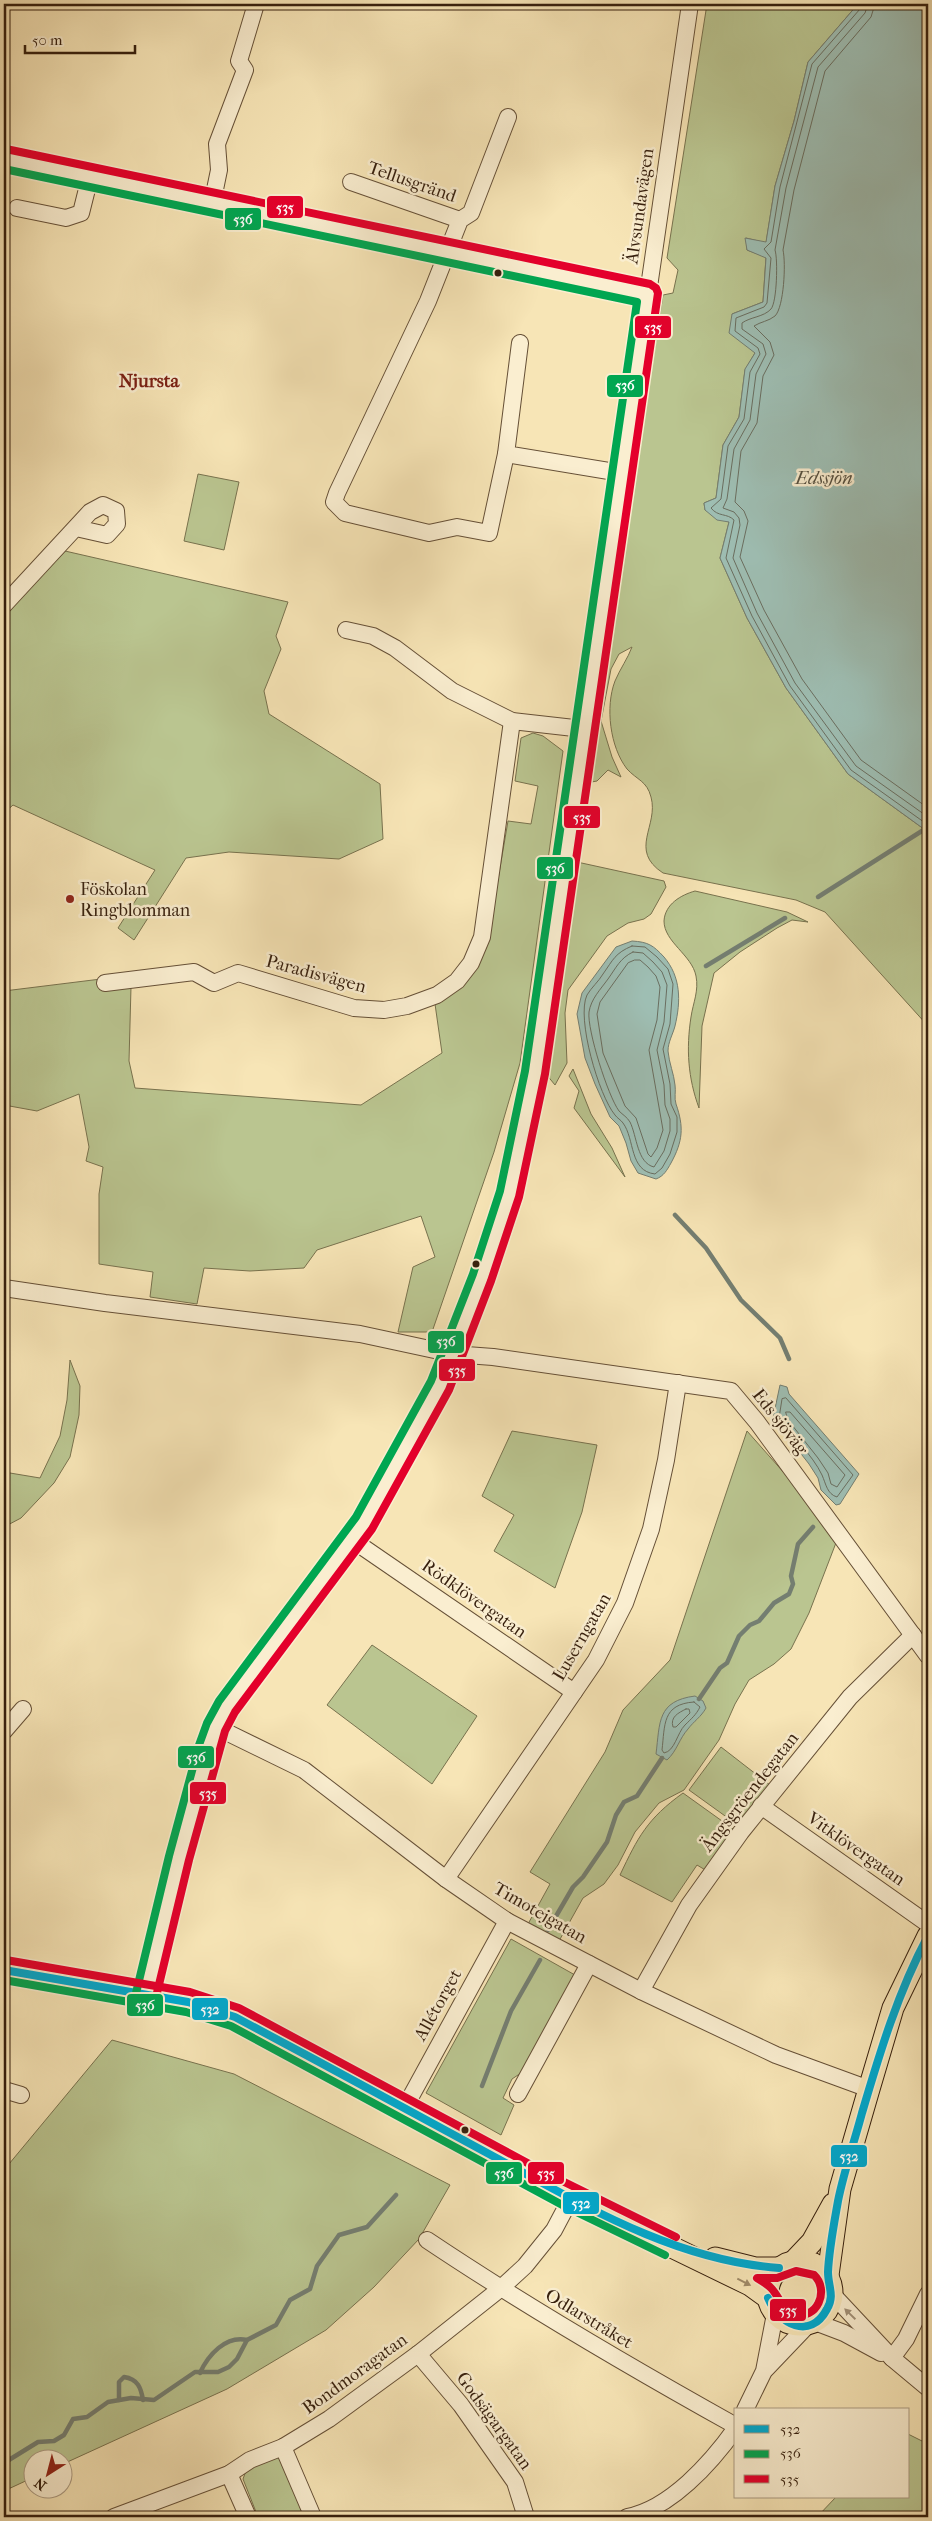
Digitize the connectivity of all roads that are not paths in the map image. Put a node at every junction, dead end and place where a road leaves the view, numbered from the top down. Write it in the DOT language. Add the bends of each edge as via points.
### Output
graph roads {
  1 [pos="256,4"];
  2 [pos="690,4"];
  3 [pos="508,117"];
  4 [pos="4,159"];
  5 [pos="90,177"];
  6 [pos="351,182"];
  7 [pos="212,204"];
  8 [pos="16,208"];
  9 [pos="460,220"];
  10 [pos="447,254"];
  11 [pos="648,294"];
  12 [pos="520,343"];
  13 [pos="506,454"];
  14 [pos="621,473"];
  15 [pos="76,528"];
  16 [pos="4,605"];
  17 [pos="346,630"];
  18 [pos="512,721"];
  19 [pos="584,729"];
  20 [pos="105,982"];
  21 [pos="4,1288"];
  22 [pos="453,1354"];
  23 [pos="678,1383"];
  24 [pos="351,1539"];
  25 [pos="913,1634"];
  26 [pos="928,1656"];
  27 [pos="574,1692"];
  28 [pos="23,1709"];
  29 [pos="216,1727"];
  30 [pos="4,1731"];
  31 [pos="761,1806"];
  32 [pos="446,1879"];
  33 [pos="506,1921"];
  34 [pos="928,1924"];
  35 [pos="928,1936"];
  36 [pos="589,1964"];
  37 [pos="4,1970"];
  38 [pos="641,1990"];
  39 [pos="146,1995"];
  40 [pos="869,2089"];
  41 [pos="4,2090"];
  42 [pos="22,2094"];
  43 [pos="518,2094"];
  44 [pos="404,2109"];
  45 [pos="840,2189"];
  46 [pos="571,2198"];
  47 [pos="427,2240"];
  48 [pos="669,2246"];
  49 [pos="786,2265"];
  50 [pos="830,2285"];
  51 [pos="500,2289"];
  52 [pos="928,2294"];
  53 [pos="771,2306"];
  54 [pos="811,2324"];
  55 [pos="418,2354"];
  56 [pos="892,2358"];
  57 [pos="764,2370"];
  58 [pos="928,2388"];
  59 [pos="746,2408"];
  60 [pos="734,2426"];
  61 [pos="734,2430"];
  62 [pos="283,2447"];
  63 [pos="229,2474"];
  64 [pos="114,2517"];
  65 [pos="248,2517"];
  66 [pos="313,2517"];
  67 [pos="526,2517"];
  68 [pos="627,2517"];
  1 -- 7 [label="street" via="239,60 245,70 217,144 219,170"];
  2 -- 11 [label="street, Älvsundavägen"];
  3 -- 9 [label="street, Tellusgränd" via="471,213"];
  4 -- 5 [label="street"];
  5 -- 7 [label="street"];
  5 -- 8 [label="street" via="82,213 66,218"];
  6 -- 9 [label="street, Tellusgränd"];
  7 -- 10 [label="street"];
  9 -- 10 [label="street, Tellusgränd"];
  10 -- 11 [label="street"];
  10 -- 13 [label="street, Tellusgränd" via="334,502 345,513 429,533 456,527 489,533"];
  11 -- 14 [label="street, Älvsundavägen"];
  12 -- 13 [label="street"];
  13 -- 14 [label="street"];
  14 -- 19 [label="street, Älvsundavägen"];
  15 -- 16 [label="street"];
  17 -- 18 [label="street" via="373,636 395,648 452,690"];
  18 -- 19 [label="street"];
  18 -- 20 [label="street, Paradisvägen" via="482,937 471,963 457,981 437,995 384,1010 354,1008 238,973 214,983 194,972"];
  19 -- 22 [label="street, Älvsundavägen" via="530,1102 510,1194"];
  21 -- 22 [label="street, Eds sjöväg" via="360,1334"];
  22 -- 23 [label="street, Eds sjöväg"];
  22 -- 24 [label="street, Älvsundavägen" via="399,1463"];
  23 -- 25 [label="street, Eds sjöväg" via="731,1391"];
  23 -- 27 [label="street, Luserngatan" via="651,1530 625,1603 596,1660"];
  24 -- 27 [label="street, Rödklövergatan"];
  24 -- 29 [label="street, Älvsundavägen" via="227,1707"];
  25 -- 26 [label="street, Eds sjöväg"];
  25 -- 31 [label="street, Ängsgröendegatan" via="850,1697"];
  27 -- 32 [label="street, Luserngatan"];
  28 -- 30 [label="street"];
  29 -- 32 [label="street, Timotejgatan" via="304,1770"];
  29 -- 39 [label="street, Älvsundavägen" via="179,1858"];
  31 -- 34 [label="street, Vitklövergatan"];
  31 -- 38 [label="street, Ängsgröendegatan" via="690,1906"];
  32 -- 33 [label="street, Timotejgatan"];
  33 -- 36 [label="street, Timotejgatan"];
  33 -- 44 [label="street, Allétorget"];
  35 -- 40 [label="main road" via="893,2008"];
  36 -- 38 [label="street, Timotejgatan"];
  36 -- 43 [label="street"];
  37 -- 39 [label="main road"];
  38 -- 40 [label="street, Timotejgatan" via="776,2055"];
  39 -- 44 [label="main road" via="188,2002 235,2017"];
  40 -- 45 [label="main road"];
  41 -- 42 [label="street"];
  44 -- 46 [label="main road"];
  45 -- 49 [label="main road" via="812,2242"];
  45 -- 50 [label="main road"];
  46 -- 48 [label="main road"];
  46 -- 51 [label="street, Bondmoragatan" via="554,2230 525,2266"];
  47 -- 51 [label="street, Odlarstråket"];
  48 -- 49 [label="main road" via="756,2268"];
  48 -- 53 [label="main road, one-way" via="750,2285"];
  49 -- 50 [label="main road" via="810,2262 821,2268"];
  49 -- 53 [label="main road" via="770,2281"];
  50 -- 54 [label="main road" via="826,2311"];
  56 -- 50 [label="street, one-way"];
  51 -- 55 [label="street, Bondmoragatan"];
  51 -- 60 [label="street, Odlarstråket"];
  52 -- 56 [label="street" via="906,2339"];
  53 -- 54 [label="main road" via="787,2323"];
  53 -- 57 [label="street"];
  54 -- 56 [label="street" via="844,2333"];
  54 -- 57 [label="street"];
  55 -- 62 [label="street, Bondmoragatan" via="329,2419"];
  55 -- 67 [label="street, Godsägargatan" via="461,2405 515,2482"];
  56 -- 58 [label="street"];
  57 -- 59 [label="street"];
  61 -- 68 [label="street" via="694,2478 659,2504"];
  62 -- 63 [label="street, Bondmoragatan" via="250,2460"];
  62 -- 66 [label="street"];
  63 -- 64 [label="street, Bondmoragatan"];
  63 -- 65 [label="street"];
}
